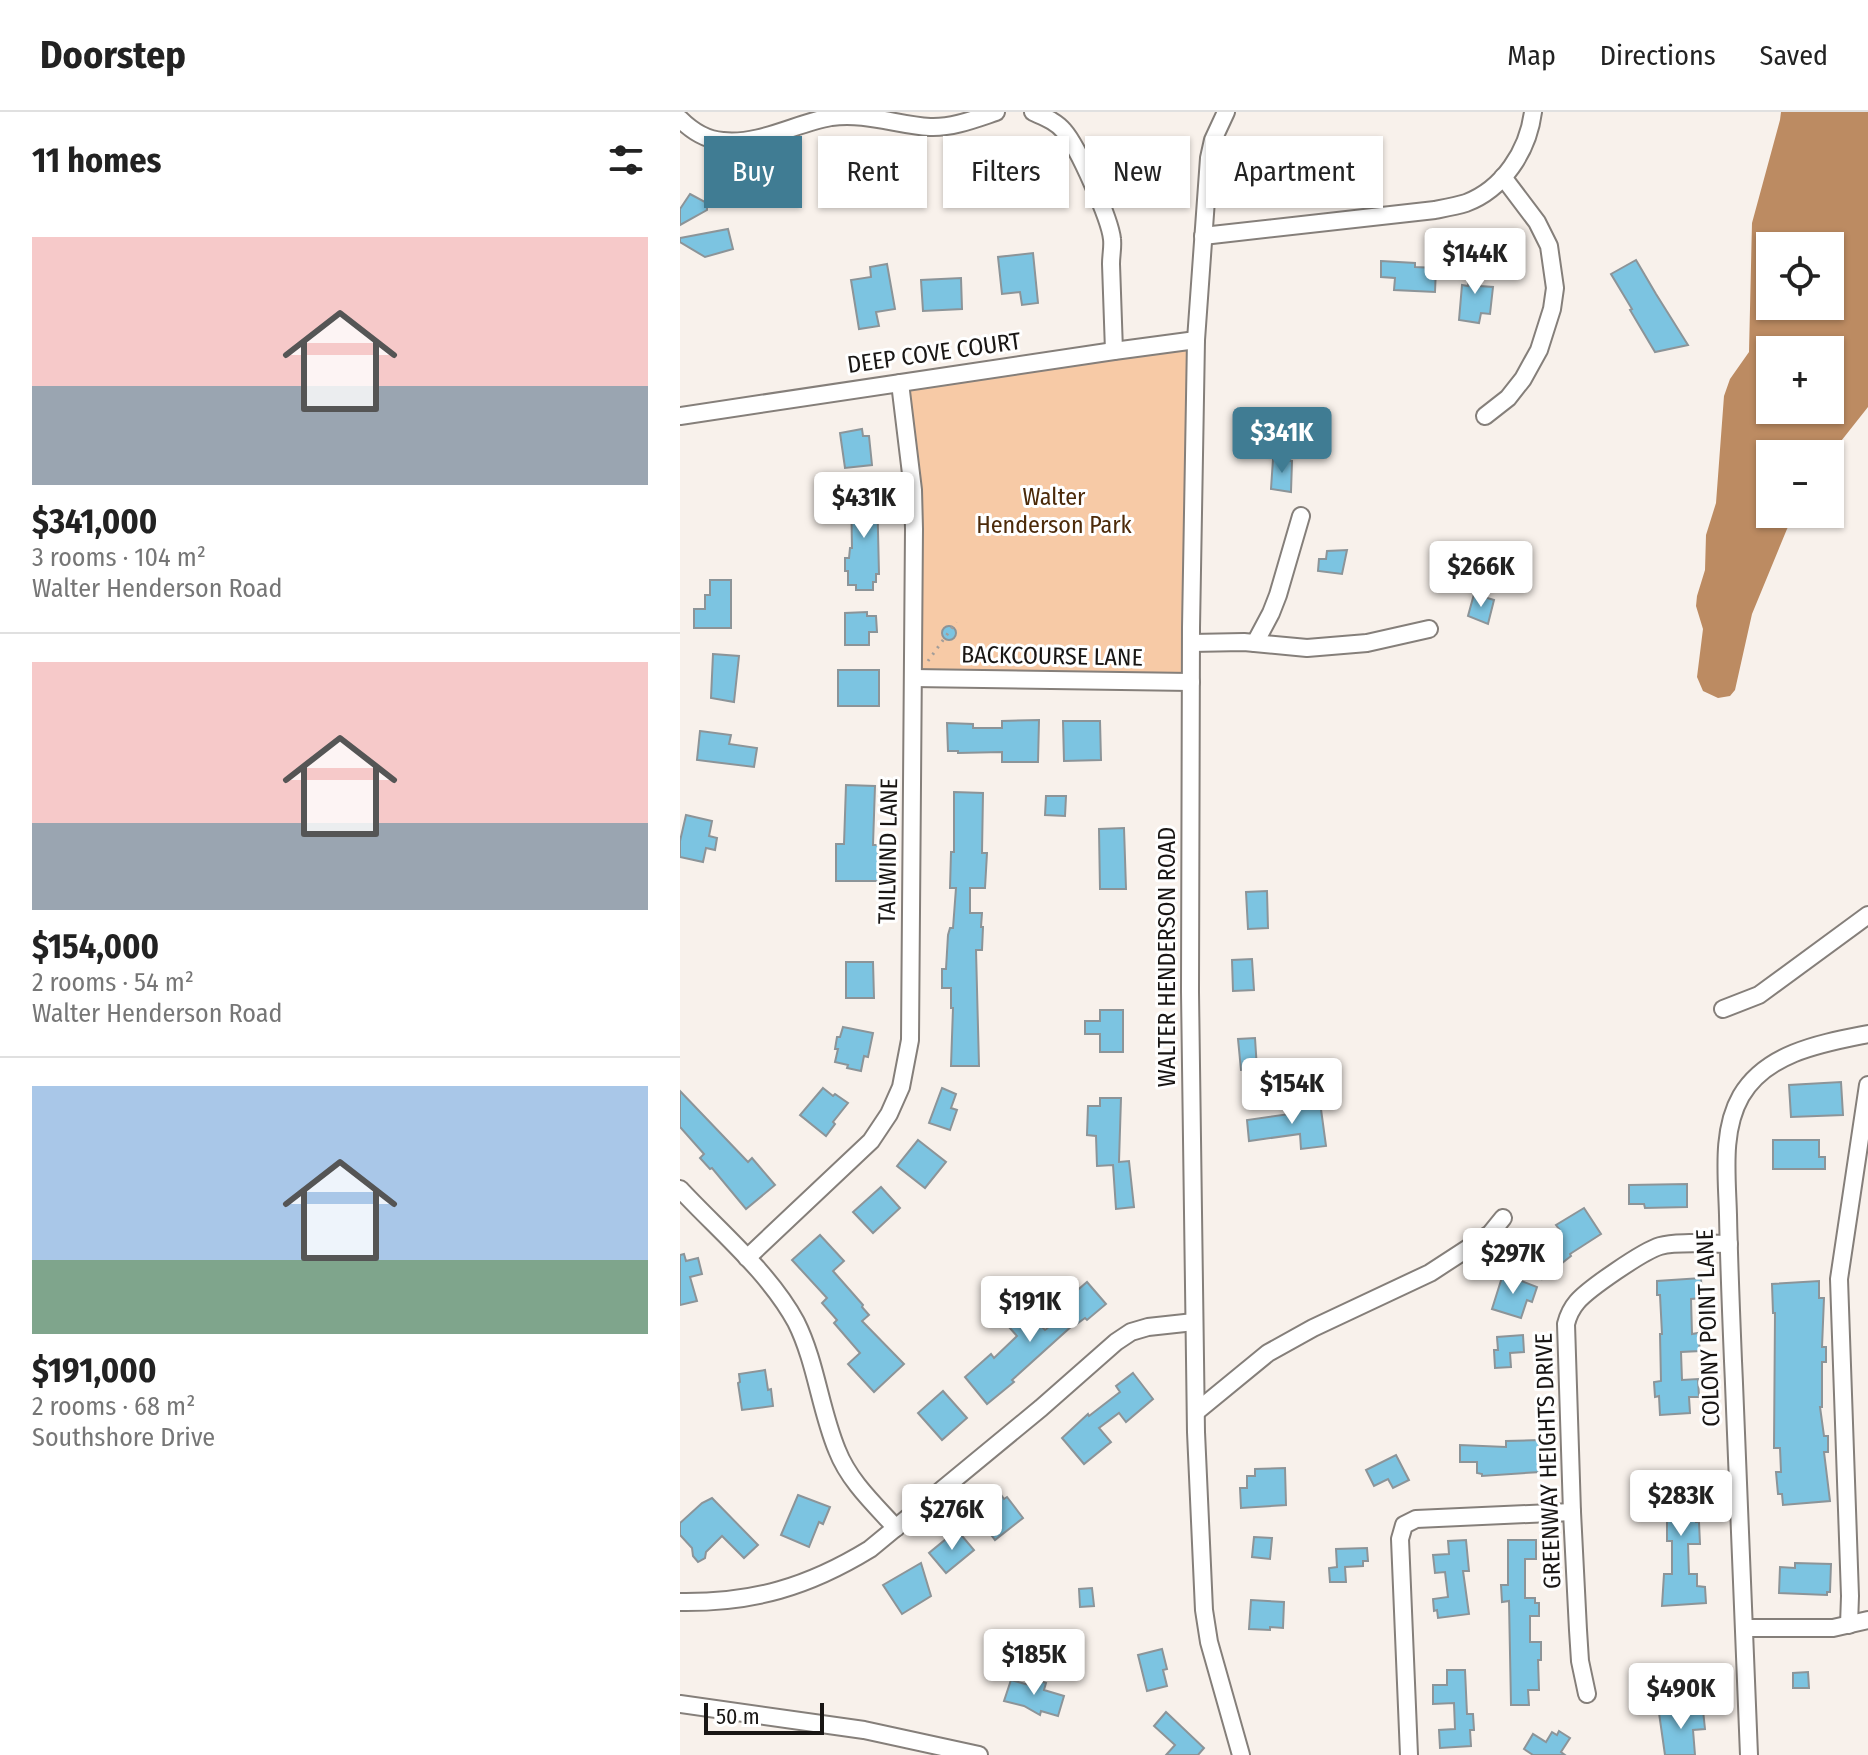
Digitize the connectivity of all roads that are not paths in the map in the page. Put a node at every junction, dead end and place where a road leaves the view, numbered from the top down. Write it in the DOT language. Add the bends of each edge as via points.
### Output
graph roads {
  1 [pos="996,112"];
  2 [pos="1033,112"];
  3 [pos="1226,112"];
  4 [pos="1533,112"];
  5 [pos="914,118"];
  6 [pos="680,119"];
  7 [pos="1503,177"];
  8 [pos="1203,236"];
  9 [pos="1196,340"];
  10 [pos="1114,351"];
  11 [pos="900,383"];
  12 [pos="680,416"];
  13 [pos="1485,416"];
  14 [pos="1301,516"];
  15 [pos="1429,629"];
  16 [pos="1191,643"];
  17 [pos="1255,643"];
  18 [pos="913,678"];
  19 [pos="1191,682"];
  20 [pos="1868,915"];
  21 [pos="1723,1009"];
  22 [pos="1868,1034"];
  23 [pos="1868,1085"];
  24 [pos="680,1189"];
  25 [pos="1503,1218"];
  26 [pos="1729,1244"];
  27 [pos="747,1258"];
  28 [pos="1194,1322"];
  29 [pos="1196,1412"];
  30 [pos="1572,1512"];
  31 [pos="896,1528"];
  32 [pos="680,1602"];
  33 [pos="1868,1620"];
  34 [pos="1849,1625"];
  35 [pos="1745,1628"];
  36 [pos="1587,1694"];
  37 [pos="680,1704"];
  38 [pos="949,1751"];
  39 [pos="979,1755"];
  40 [pos="1241,1755"];
  41 [pos="1409,1755"];
  42 [pos="1749,1755"];
  1 -- 5 [label="street" via="938,127"];
  2 -- 10 [label="street" via="1067,135 1108,223"];
  3 -- 8 [label="street, WALTER HENDERSON ROAD" via="1210,153"];
  4 -- 7 [label="street" via="1525,143"];
  5 -- 6 [label="street" via="834,116 735,142 703,136"];
  7 -- 8 [label="street" via="1478,197 1435,210"];
  7 -- 13 [label="street" via="1549,246 1555,288 1539,350 1508,398"];
  8 -- 9 [label="street, WALTER HENDERSON ROAD"];
  9 -- 10 [label="street, DEEP COVE COURT"];
  9 -- 16 [label="street, WALTER HENDERSON ROAD"];
  10 -- 11 [label="street, DEEP COVE COURT"];
  11 -- 12 [label="street, DEEP COVE COURT"];
  11 -- 18 [label="street, TAILWIND LANE" via="913,490"];
  14 -- 17 [label="street" via="1278,595"];
  15 -- 17 [label="street" via="1367,643 1307,648"];
  16 -- 17 [label="street"];
  16 -- 19 [label="street, WALTER HENDERSON ROAD"];
  18 -- 19 [label="street, BACKCOURSE LANE"];
  18 -- 27 [label="street, TAILWIND LANE" via="910,1040 901,1087 871,1141"];
  19 -- 28 [label="street, WALTER HENDERSON ROAD"];
  20 -- 21 [label="street" via="1759,995"];
  22 -- 26 [label="street, COLONY POINT LANE" via="1787,1056 1753,1080 1741,1096 1727,1149"];
  23 -- 34 [label="street" via="1839,1279"];
  24 -- 27 [label="street"];
  25 -- 29 [label="street" via="1490,1234 1430,1273 1268,1353"];
  26 -- 30 [label="street, GREENWAY HEIGHTS DRIVE" via="1663,1245 1651,1250 1578,1300 1569,1314"];
  26 -- 35 [label="street, COLONY POINT LANE"];
  27 -- 31 [label="street" via="797,1324 830,1434 847,1470"];
  28 -- 29 [label="street, WALTER HENDERSON ROAD"];
  28 -- 31 [label="street" via="1148,1327 1116,1342"];
  29 -- 40 [label="street, WALTER HENDERSON ROAD" via="1204,1610"];
  30 -- 36 [label="street, GREENWAY HEIGHTS DRIVE" via="1580,1661"];
  30 -- 41 [label="street" via="1416,1519 1404,1525 1400,1539"];
  31 -- 32 [label="street" via="840,1568 810,1581 742,1600"];
  33 -- 34 [label="street"];
  34 -- 35 [label="street"];
  35 -- 42 [label="street, COLONY POINT LANE"];
  37 -- 38 [label="street" via="864,1730"];
  38 -- 39 [label="street"];
}
